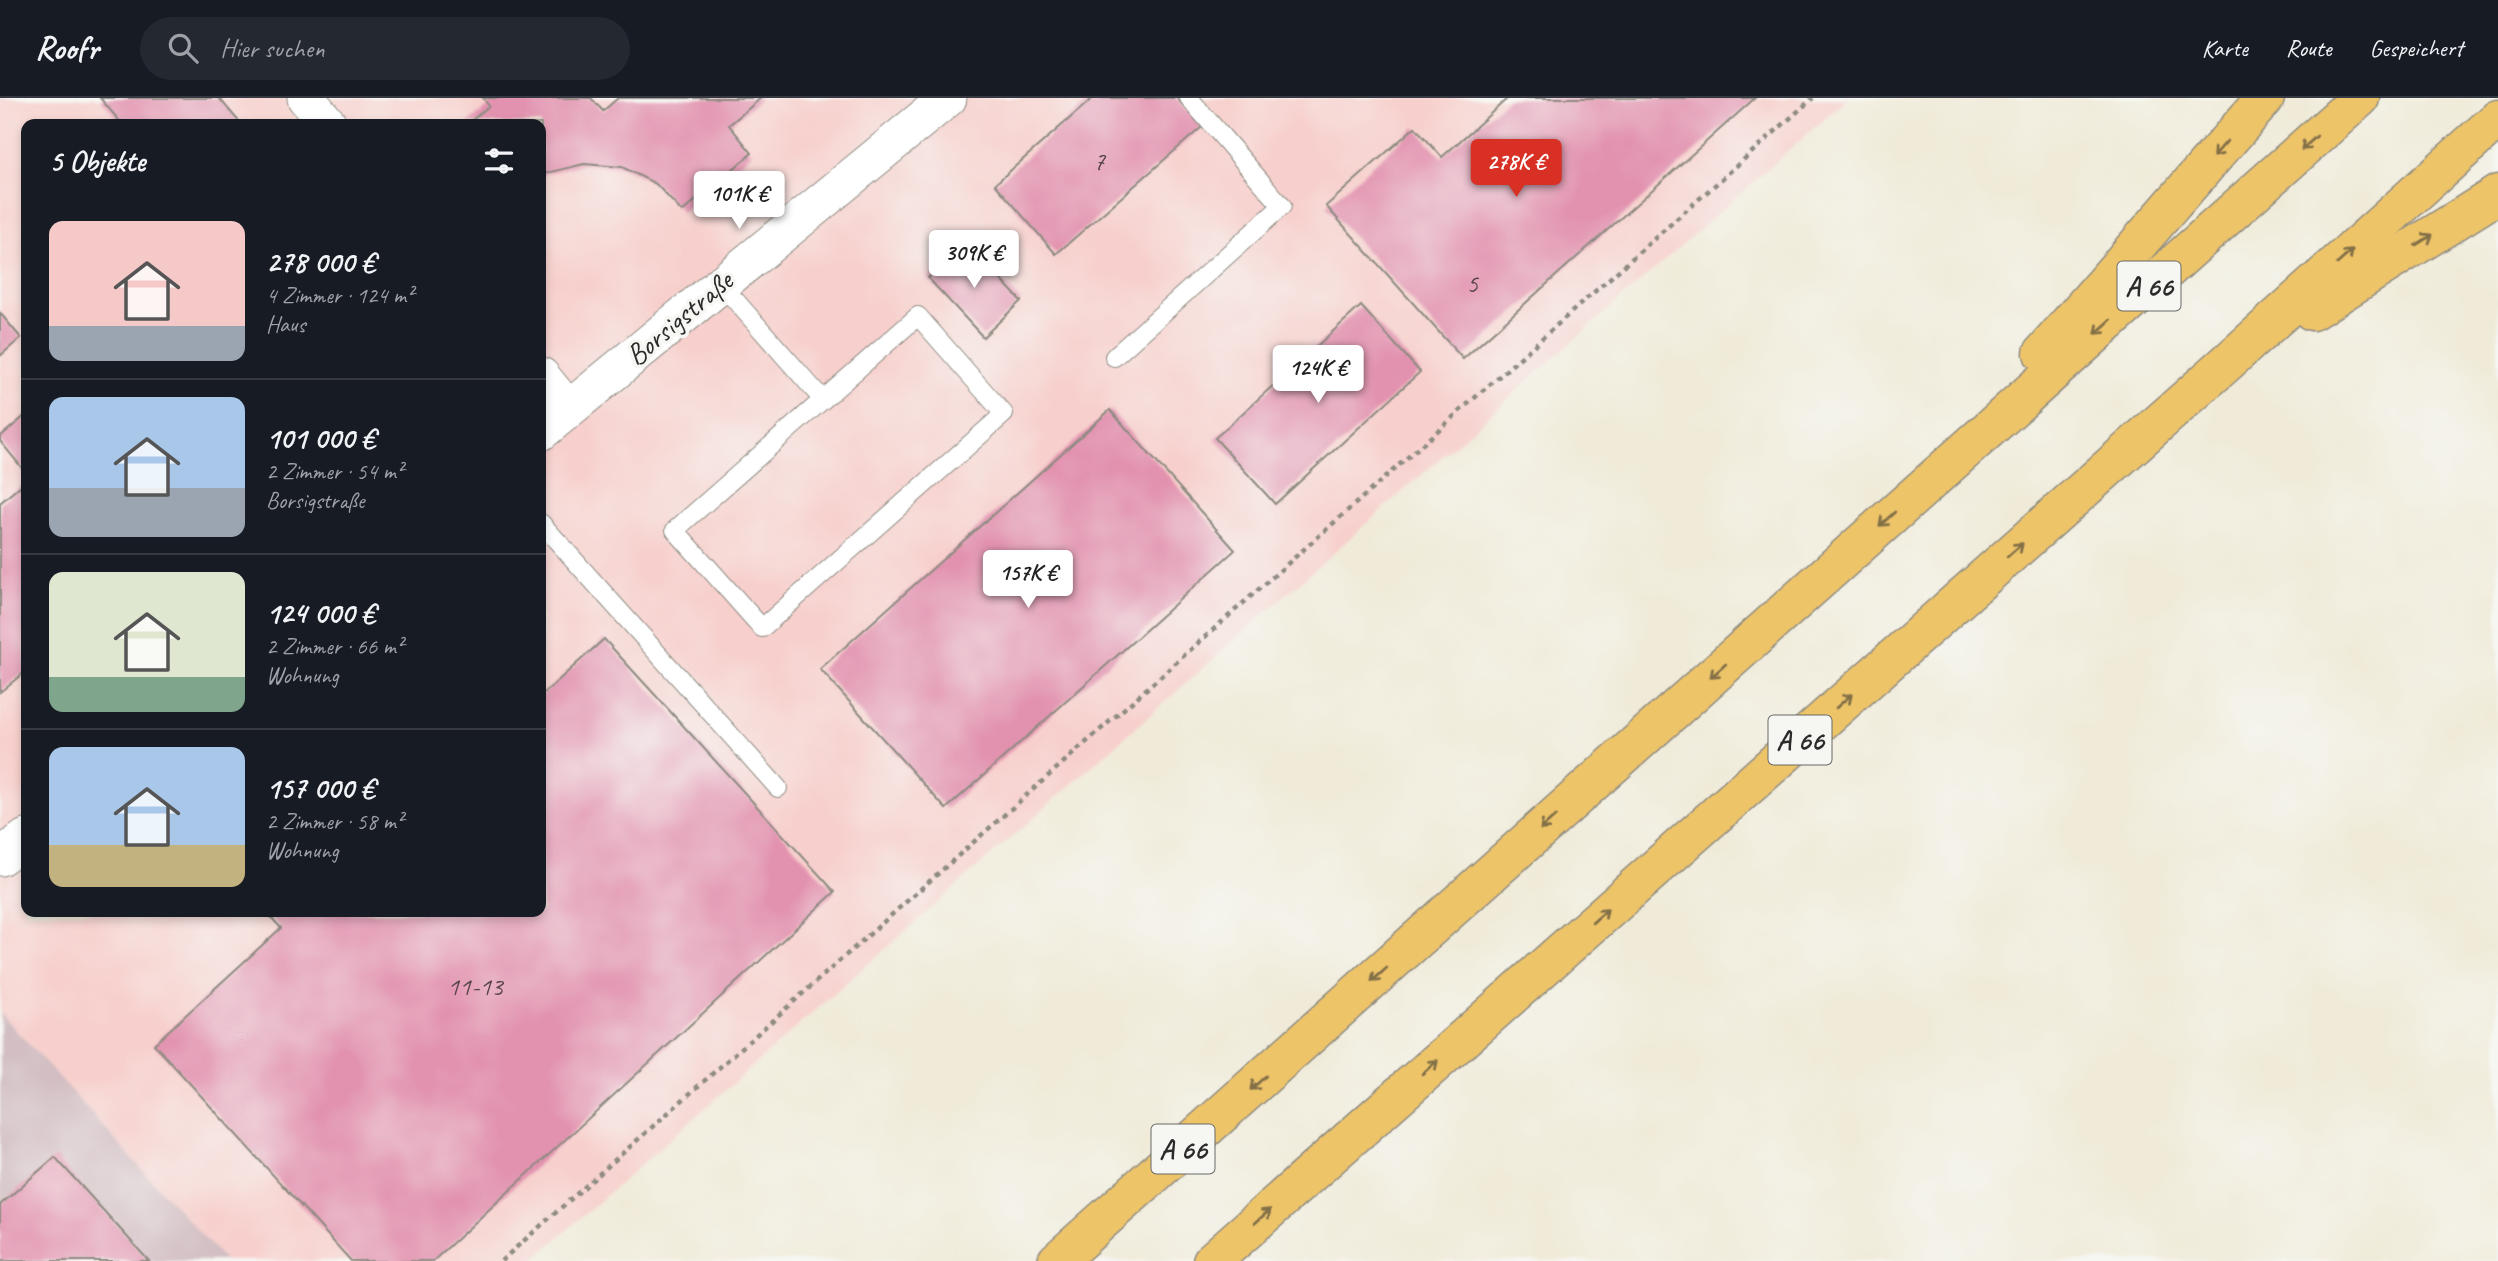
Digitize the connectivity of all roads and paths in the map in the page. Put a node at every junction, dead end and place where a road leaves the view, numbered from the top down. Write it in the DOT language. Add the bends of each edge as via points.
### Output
graph roads {
  1 [pos="306,98"];
  2 [pos="948,98"];
  3 [pos="1189,98"];
  4 [pos="1813,98"];
  5 [pos="2265,98"];
  6 [pos="2360,98"];
  7 [pos="324,119"];
  8 [pos="2498,119"];
  9 [pos="2498,194"];
  10 [pos="720,283"];
  11 [pos="1114,357"];
  12 [pos="2221,368"];
  13 [pos="546,382"];
  14 [pos="822,400"];
  15 [pos="568,410"];
  16 [pos="546,428"];
  17 [pos="1938,474"];
  18 [pos="546,529"];
  19 [pos="778,788"];
  20 [pos="21,842"];
  21 [pos="0,857"];
  22 [pos="501,1261"];
  23 [pos="1057,1261"];
  24 [pos="1212,1261"];
  1 -- 7 [label="street"];
  2 -- 10 [label="street, Borsigstraße"];
  3 -- 11 [label="lane" via="1282,206"];
  4 -- 22 [label="path"];
  5 -- 17 [label="highway, one-way"];
  6 -- 17 [label="highway, A 66, one-way"];
  12 -- 8 [label="highway, A 66, one-way"];
  12 -- 9 [label="highway, one-way"];
  10 -- 14 [label="lane"];
  10 -- 15 [label="street, Borsigstraße"];
  24 -- 12 [label="highway, A 66, one-way"];
  13 -- 15 [label="street"];
  14 -- 14 [label="lane" via="675,530 762,628 1004,414 918,316"];
  15 -- 16 [label="street, Borsigstraße"];
  17 -- 23 [label="highway, A 66, one-way"];
  18 -- 19 [label="lane"];
  20 -- 21 [label="street"];
}
